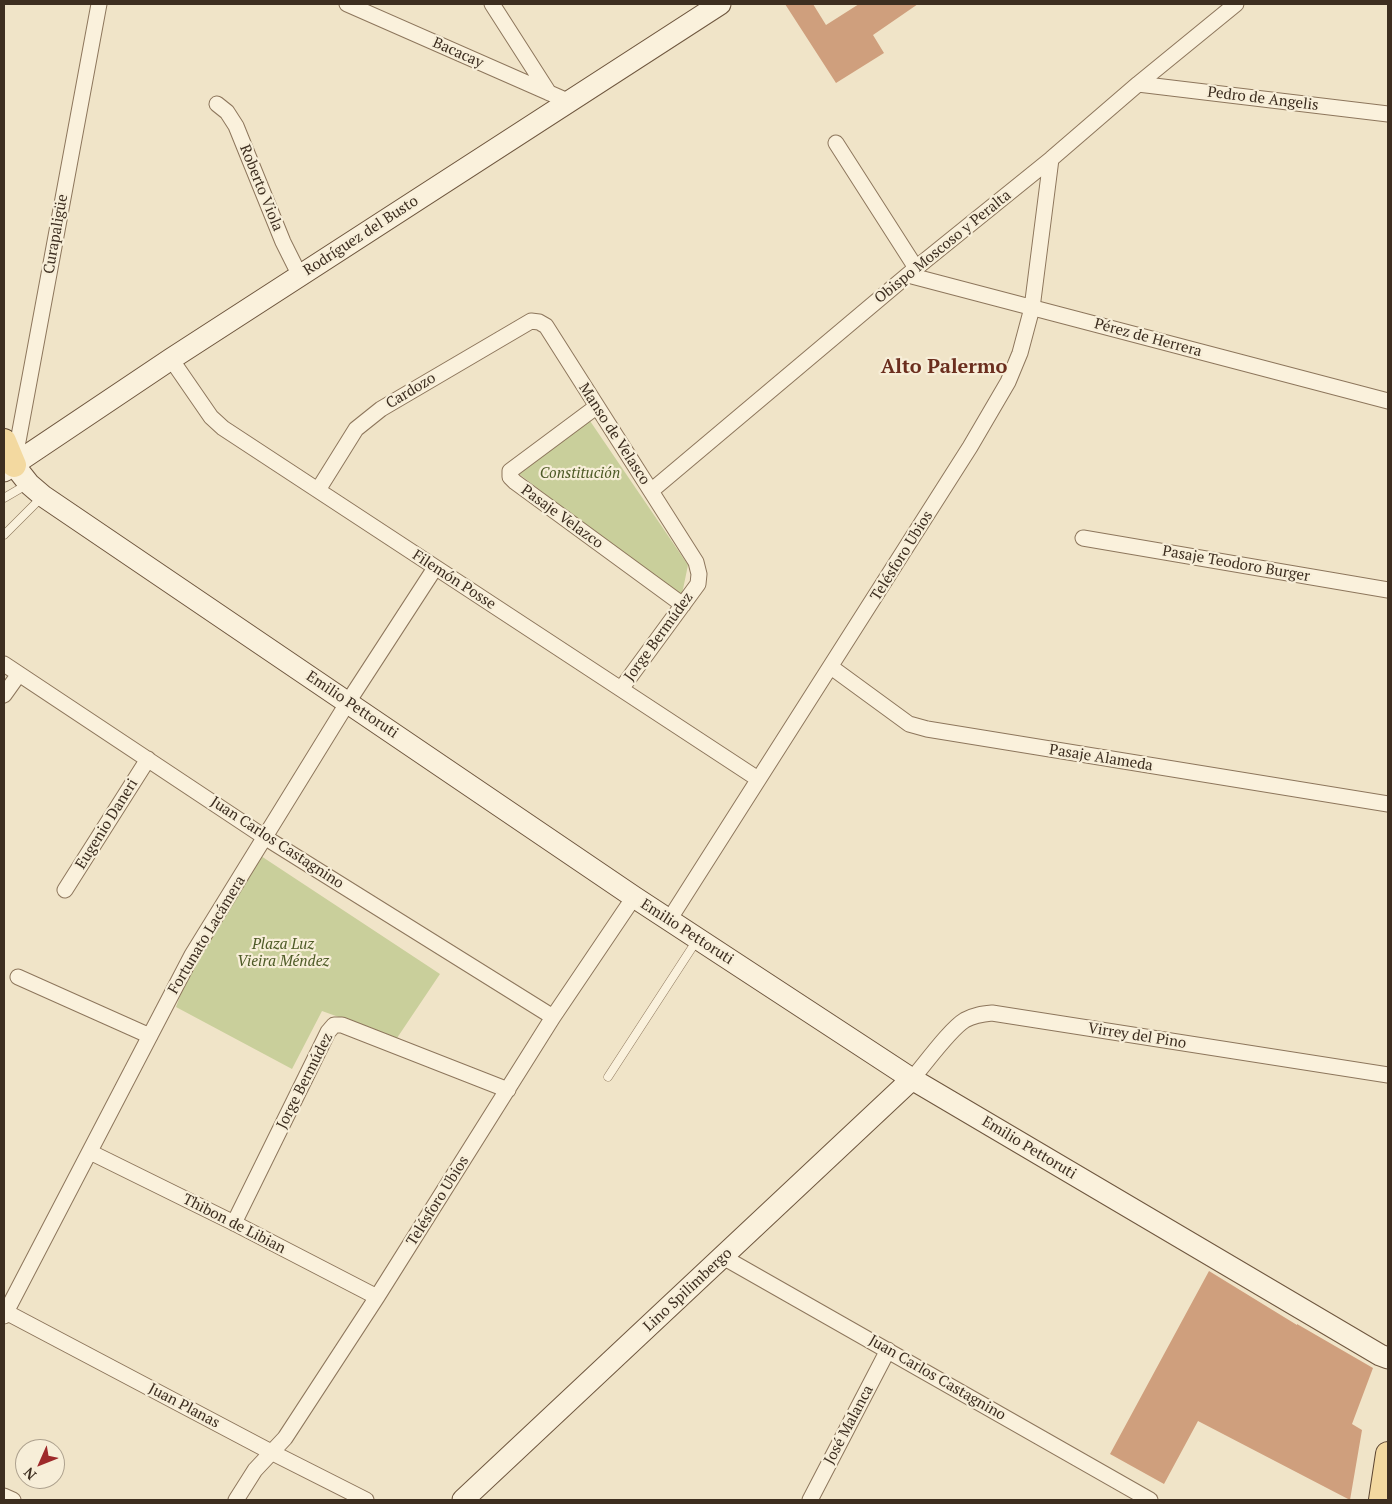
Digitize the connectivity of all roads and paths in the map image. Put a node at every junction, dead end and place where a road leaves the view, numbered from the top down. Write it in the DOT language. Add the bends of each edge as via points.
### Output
graph roads {
  1 [pos="99,4"];
  2 [pos="347,4"];
  3 [pos="492,4"];
  4 [pos="720,4"];
  5 [pos="1236,4"];
  6 [pos="1138,84"];
  7 [pos="549,93"];
  8 [pos="570,102"];
  9 [pos="216,104"];
  10 [pos="1388,114"];
  11 [pos="836,142"];
  12 [pos="1051,159"];
  13 [pos="912,271"];
  14 [pos="300,276"];
  15 [pos="1032,308"];
  16 [pos="531,320"];
  17 [pos="171,359"];
  18 [pos="1388,401"];
  19 [pos="596,407"];
  20 [pos="4,441"];
  21 [pos="9,468"];
  22 [pos="36,490"];
  23 [pos="318,490"];
  24 [pos="651,491"];
  25 [pos="4,498"];
  26 [pos="4,535"];
  27 [pos="1083,538"];
  28 [pos="435,568"];
  29 [pos="698,584"];
  30 [pos="1388,590"];
  31 [pos="682,605"];
  32 [pos="4,664"];
  33 [pos="831,667"];
  34 [pos="19,674"];
  35 [pos="621,690"];
  36 [pos="4,695"];
  37 [pos="348,702"];
  38 [pos="148,759"];
  39 [pos="758,779"];
  40 [pos="1388,804"];
  41 [pos="266,838"];
  42 [pos="65,890"];
  43 [pos="634,897"];
  44 [pos="669,920"];
  45 [pos="698,939"];
  46 [pos="18,976"];
  47 [pos="554,1017"];
  48 [pos="150,1036"];
  49 [pos="1388,1076"];
  50 [pos="608,1077"];
  51 [pos="912,1079"];
  52 [pos="508,1090"];
  53 [pos="90,1152"];
  54 [pos="234,1223"];
  55 [pos="723,1257"];
  56 [pos="377,1297"];
  57 [pos="4,1313"];
  58 [pos="888,1350"];
  59 [pos="1388,1358"];
  60 [pos="271,1452"];
  61 [pos="1388,1454"];
  62 [pos="4,1496"];
  63 [pos="1146,1499"];
  64 [pos="13,1500"];
  65 [pos="236,1500"];
  66 [pos="366,1500"];
  67 [pos="463,1500"];
  68 [pos="810,1500"];
  69 [pos="1381,1500"];
  1 -- 21 [label="street, Curapaligüe"];
  2 -- 7 [label="street, Bacacay"];
  3 -- 7 [label="street"];
  4 -- 8 [label="main road, Rodríguez del Busto"];
  5 -- 6 [label="street, Obispo Moscoso y Peralta"];
  6 -- 10 [label="street, Pedro de Angelis"];
  6 -- 12 [label="street, Obispo Moscoso y Peralta"];
  7 -- 8 [label="street, Bacacay"];
  8 -- 14 [label="main road, Rodríguez del Busto"];
  9 -- 14 [label="street, Roberto Viola" via="227,112 236,126"];
  11 -- 13 [label="street"];
  12 -- 13 [label="street, Obispo Moscoso y Peralta"];
  12 -- 15 [label="street, Telésforo Ubios"];
  13 -- 15 [label="street, Pérez de Herrera"];
  13 -- 24 [label="street, Obispo Moscoso y Peralta"];
  14 -- 17 [label="main road, Rodríguez del Busto"];
  15 -- 18 [label="street, Pérez de Herrera"];
  15 -- 33 [label="street, Telésforo Ubios" via="1020,353 992,411"];
  16 -- 19 [label="street, Manso de Velasco" via="546,326"];
  16 -- 23 [label="street, Cardozo" via="381,409 356,429"];
  17 -- 21 [label="main road, Rodríguez del Busto"];
  17 -- 23 [label="street, Filemón Posse" via="211,417"];
  19 -- 24 [label="street, Manso de Velasco"];
  19 -- 31 [label="street, Pasaje Velazco" via="510,471 510,477"];
  20 -- 21 [label="main road"];
  21 -- 22 [label="main road, Emilio Pettoruti"];
  22 -- 25 [label="lane"];
  22 -- 26 [label="lane"];
  22 -- 37 [label="main road, Emilio Pettoruti"];
  23 -- 28 [label="street, Filemón Posse"];
  24 -- 29 [label="street, Manso de Velasco" via="696,562"];
  27 -- 30 [label="street, Pasaje Teodoro Burger"];
  28 -- 35 [label="street, Filemón Posse"];
  28 -- 37 [label="street, Fortunato Lacámera"];
  29 -- 31 [label="street, Jorge Bermúdez"];
  31 -- 35 [label="street, Jorge Bermúdez"];
  32 -- 34 [label="street, Juan Carlos Castagnino"];
  33 -- 39 [label="street, Telésforo Ubios"];
  33 -- 40 [label="street, Pasaje Alameda" via="890,712 927,730"];
  34 -- 36 [label="street"];
  34 -- 38 [label="street, Juan Carlos Castagnino"];
  35 -- 39 [label="street, Filemón Posse"];
  37 -- 41 [label="street, Fortunato Lacámera"];
  37 -- 43 [label="main road, Emilio Pettoruti"];
  38 -- 41 [label="street, Juan Carlos Castagnino"];
  38 -- 42 [label="street, Eugenio Daneri"];
  39 -- 44 [label="street, Telésforo Ubios"];
  41 -- 47 [label="street, Juan Carlos Castagnino"];
  41 -- 48 [label="street, Fortunato Lacámera" via="192,955"];
  43 -- 44 [label="main road, Emilio Pettoruti"];
  43 -- 47 [label="street, Telésforo Ubios"];
  44 -- 45 [label="main road, Emilio Pettoruti"];
  45 -- 50 [label="lane"];
  45 -- 51 [label="main road, Emilio Pettoruti"];
  46 -- 48 [label="street"];
  47 -- 52 [label="street, Telésforo Ubios"];
  48 -- 53 [label="street, Fortunato Lacámera"];
  49 -- 51 [label="street, Virrey del Pino" via="992,1013 977,1015 954,1029"];
  51 -- 55 [label="main road, Lino Spilimbergo"];
  51 -- 59 [label="main road, Emilio Pettoruti"];
  52 -- 54 [label="street, Jorge Bermúdez" via="342,1025 334,1025"];
  52 -- 56 [label="street, Telésforo Ubios"];
  53 -- 54 [label="street, Thibon de Libian"];
  53 -- 57 [label="street, Fortunato Lacámera"];
  54 -- 56 [label="street, Thibon de Libian"];
  55 -- 58 [label="street, Juan Carlos Castagnino"];
  55 -- 67 [label="main road, Lino Spilimbergo"];
  56 -- 60 [label="street, Telésforo Ubios" via="285,1438"];
  57 -- 60 [label="street, Juan Planas"];
  58 -- 63 [label="street, Juan Carlos Castagnino"];
  58 -- 68 [label="street, José Malanca"];
  60 -- 65 [label="street, Telésforo Ubios"];
  60 -- 66 [label="street, Juan Planas"];
  61 -- 69 [label="main road"];
  62 -- 64 [label="street"];
}
